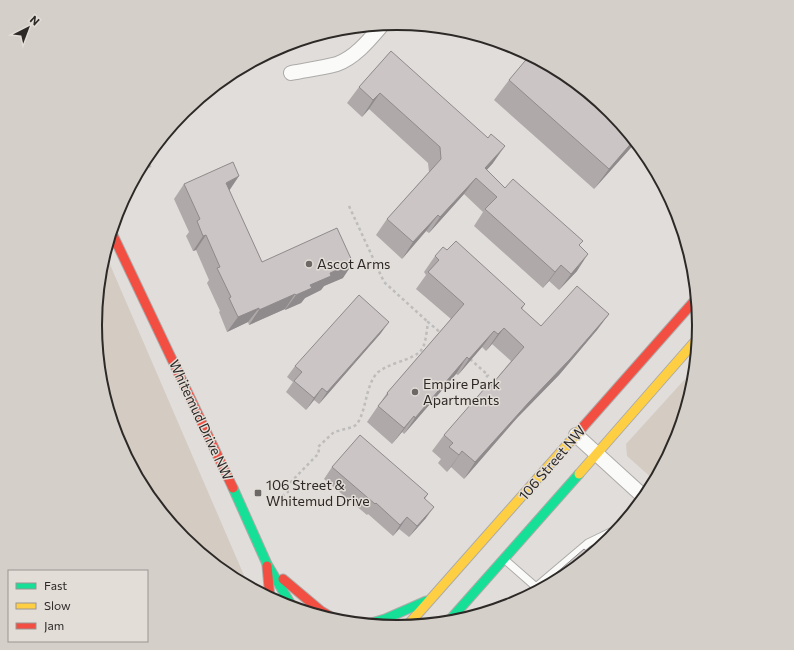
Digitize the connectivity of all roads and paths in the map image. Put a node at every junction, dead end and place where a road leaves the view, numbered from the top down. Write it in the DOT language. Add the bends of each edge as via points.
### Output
graph roads {
  1 [pos="377,31"];
  2 [pos="291,73"];
  3 [pos="152,165"];
  4 [pos="148,167"];
  5 [pos="349,206"];
  6 [pos="115,239"];
  7 [pos="691,305"];
  8 [pos="428,322"];
  9 [pos="446,338"];
  10 [pos="691,346"];
  11 [pos="464,354"];
  12 [pos="485,379"];
  13 [pos="576,435"];
  14 [pos="597,454"];
  15 [pos="639,493"];
  16 [pos="272,503"];
  17 [pos="605,535"];
  18 [pos="504,559"];
  19 [pos="267,564"];
  20 [pos="545,579"];
  21 [pos="534,586"];
  22 [pos="269,591"];
  23 [pos="288,599"];
  24 [pos="431,599"];
  25 [pos="319,609"];
  26 [pos="456,614"];
  27 [pos="384,619"];
  28 [pos="413,619"];
  1 -- 2 [label="street" via="364,46 338,63"];
  3 -- 4 [label="path"];
  5 -- 8 [label="path" via="384,282"];
  6 -- 19 [label="street, Whitemud Drive NW"];
  7 -- 13 [label="street, 106 Street NW"];
  8 -- 9 [label="path"];
  8 -- 16 [label="path" via="421,352 378,373 370,385 357,424 330,434 318,447 319,453 287,486 288,492"];
  10 -- 14 [label="street, 106 Street NW"];
  11 -- 12 [label="path" via="488,375"];
  13 -- 14 [label="street"];
  13 -- 24 [label="street, 106 Street NW"];
  14 -- 15 [label="street"];
  14 -- 18 [label="street, 106 Street NW"];
  17 -- 20 [label="lane" via="588,543"];
  18 -- 21 [label="lane"];
  18 -- 26 [label="street, 106 Street NW"];
  19 -- 22 [label="street"];
  19 -- 23 [label="street, Whitemud Drive NW"];
  19 -- 25 [label="street"];
  24 -- 27 [label="street"];
  24 -- 28 [label="street, 106 Street NW"];
}
